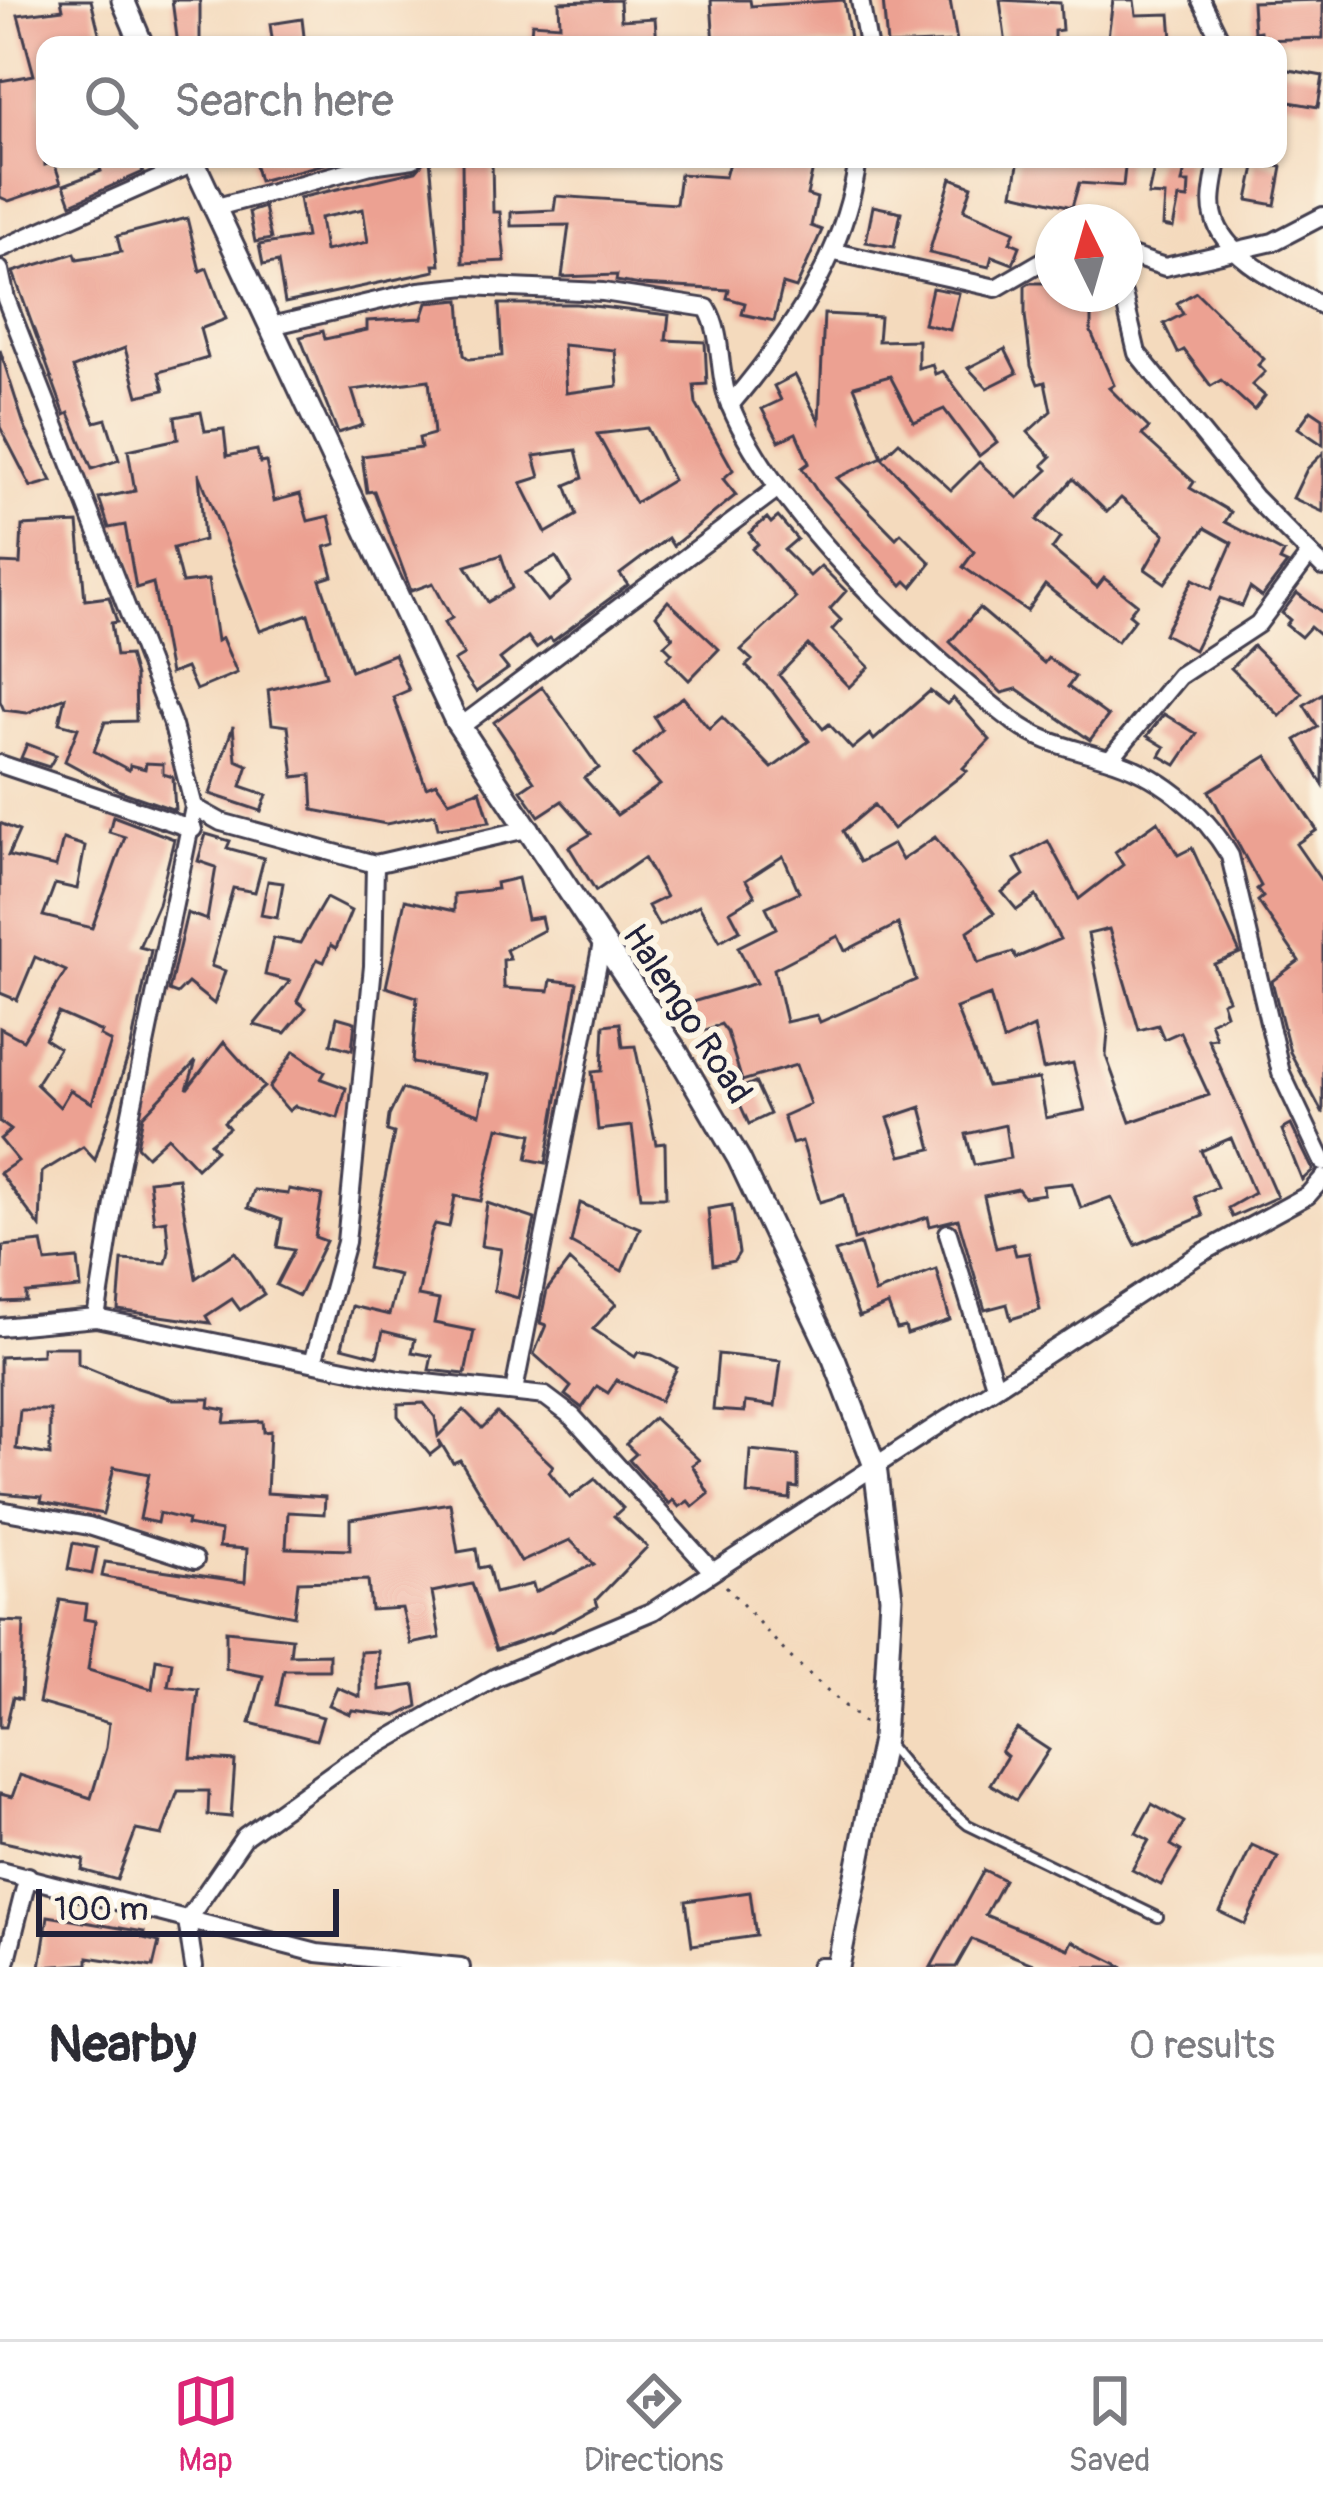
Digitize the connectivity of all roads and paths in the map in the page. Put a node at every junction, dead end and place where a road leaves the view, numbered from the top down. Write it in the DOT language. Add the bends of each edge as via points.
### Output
graph roads {
  1 [pos="123,0"];
  2 [pos="860,0"];
  3 [pos="1201,0"];
  4 [pos="138,36"];
  5 [pos="866,36"];
  6 [pos="1219,36"];
  7 [pos="178,168"];
  8 [pos="197,168"];
  9 [pos="360,168"];
  10 [pos="856,168"];
  11 [pos="1217,168"];
  12 [pos="217,208"];
  13 [pos="1323,216"];
  14 [pos="1234,248"];
  15 [pos="0,249"];
  16 [pos="835,252"];
  17 [pos="1143,260"];
  18 [pos="1035,265"];
  19 [pos="0,270"];
  20 [pos="1323,306"];
  21 [pos="1128,312"];
  22 [pos="271,326"];
  23 [pos="730,405"];
  24 [pos="778,488"];
  25 [pos="1316,560"];
  26 [pos="460,727"];
  27 [pos="1110,759"];
  28 [pos="0,764"];
  29 [pos="194,807"];
  30 [pos="531,828"];
  31 [pos="193,830"];
  32 [pos="375,864"];
  33 [pos="602,944"];
  34 [pos="1323,1162"];
  35 [pos="1323,1180"];
  36 [pos="948,1233"];
  37 [pos="96,1318"];
  38 [pos="0,1328"];
  39 [pos="313,1362"];
  40 [pos="995,1385"];
  41 [pos="514,1391"];
  42 [pos="875,1466"];
  43 [pos="0,1510"];
  44 [pos="195,1560"];
  45 [pos="711,1570"];
  46 [pos="883,1739"];
  47 [pos="0,1871"];
  48 [pos="28,1876"];
  49 [pos="1158,1917"];
  50 [pos="187,1920"];
  51 [pos="5,1967"];
  52 [pos="194,1967"];
  53 [pos="460,1967"];
  54 [pos="820,1967"];
  55 [pos="838,1967"];
  1 -- 4 [label="street"];
  2 -- 5 [label="street"];
  3 -- 6 [label="street"];
  7 -- 15 [label="street"];
  8 -- 12 [label="street, Halengo Road"];
  9 -- 12 [label="street"];
  10 -- 16 [label="street"];
  11 -- 14 [label="street" via="1212,211"];
  12 -- 22 [label="street, Halengo Road"];
  13 -- 14 [label="street" via="1273,242"];
  14 -- 17 [label="street" via="1165,267"];
  14 -- 20 [label="street"];
  16 -- 18 [label="street" via="996,288"];
  16 -- 23 [label="street" via="773,354"];
  19 -- 29 [label="street" via="172,726"];
  21 -- 25 [label="street" via="1137,353"];
  22 -- 23 [label="street" via="469,286 674,299 707,308 713,318"];
  22 -- 26 [label="street, Halengo Road"];
  23 -- 24 [label="street"];
  24 -- 26 [label="street"];
  24 -- 27 [label="street" via="921,647 1018,725"];
  25 -- 27 [label="street" via="1258,624 1179,676"];
  26 -- 30 [label="street, Halengo Road"];
  27 -- 34 [label="street" via="1193,805 1231,856 1281,1073"];
  28 -- 31 [label="street"];
  29 -- 31 [label="street"];
  29 -- 32 [label="street"];
  30 -- 32 [label="street"];
  30 -- 33 [label="street, Halengo Road"];
  31 -- 37 [label="street" via="120,1166"];
  32 -- 39 [label="street" via="346,1242"];
  33 -- 41 [label="street"];
  33 -- 42 [label="street, Halengo Road" via="740,1159"];
  35 -- 40 [label="street"];
  36 -- 40 [label="street"];
  37 -- 38 [label="street"];
  37 -- 39 [label="street"];
  39 -- 41 [label="street"];
  40 -- 42 [label="street"];
  41 -- 45 [label="street" via="545,1396 573,1417"];
  42 -- 45 [label="street"];
  42 -- 46 [label="street, Halengo Road" via="891,1597"];
  43 -- 44 [label="street" via="88,1526"];
  45 -- 46 [label="path" via="788,1655"];
  45 -- 50 [label="street" via="653,1611 496,1676 347,1762 245,1835"];
  46 -- 49 [label="lane" via="968,1825"];
  46 -- 55 [label="street, Halengo Road"];
  47 -- 48 [label="street"];
  48 -- 50 [label="street"];
  48 -- 51 [label="street"];
  50 -- 52 [label="street"];
  50 -- 53 [label="street" via="317,1953"];
  54 -- 55 [label="street"];
}
